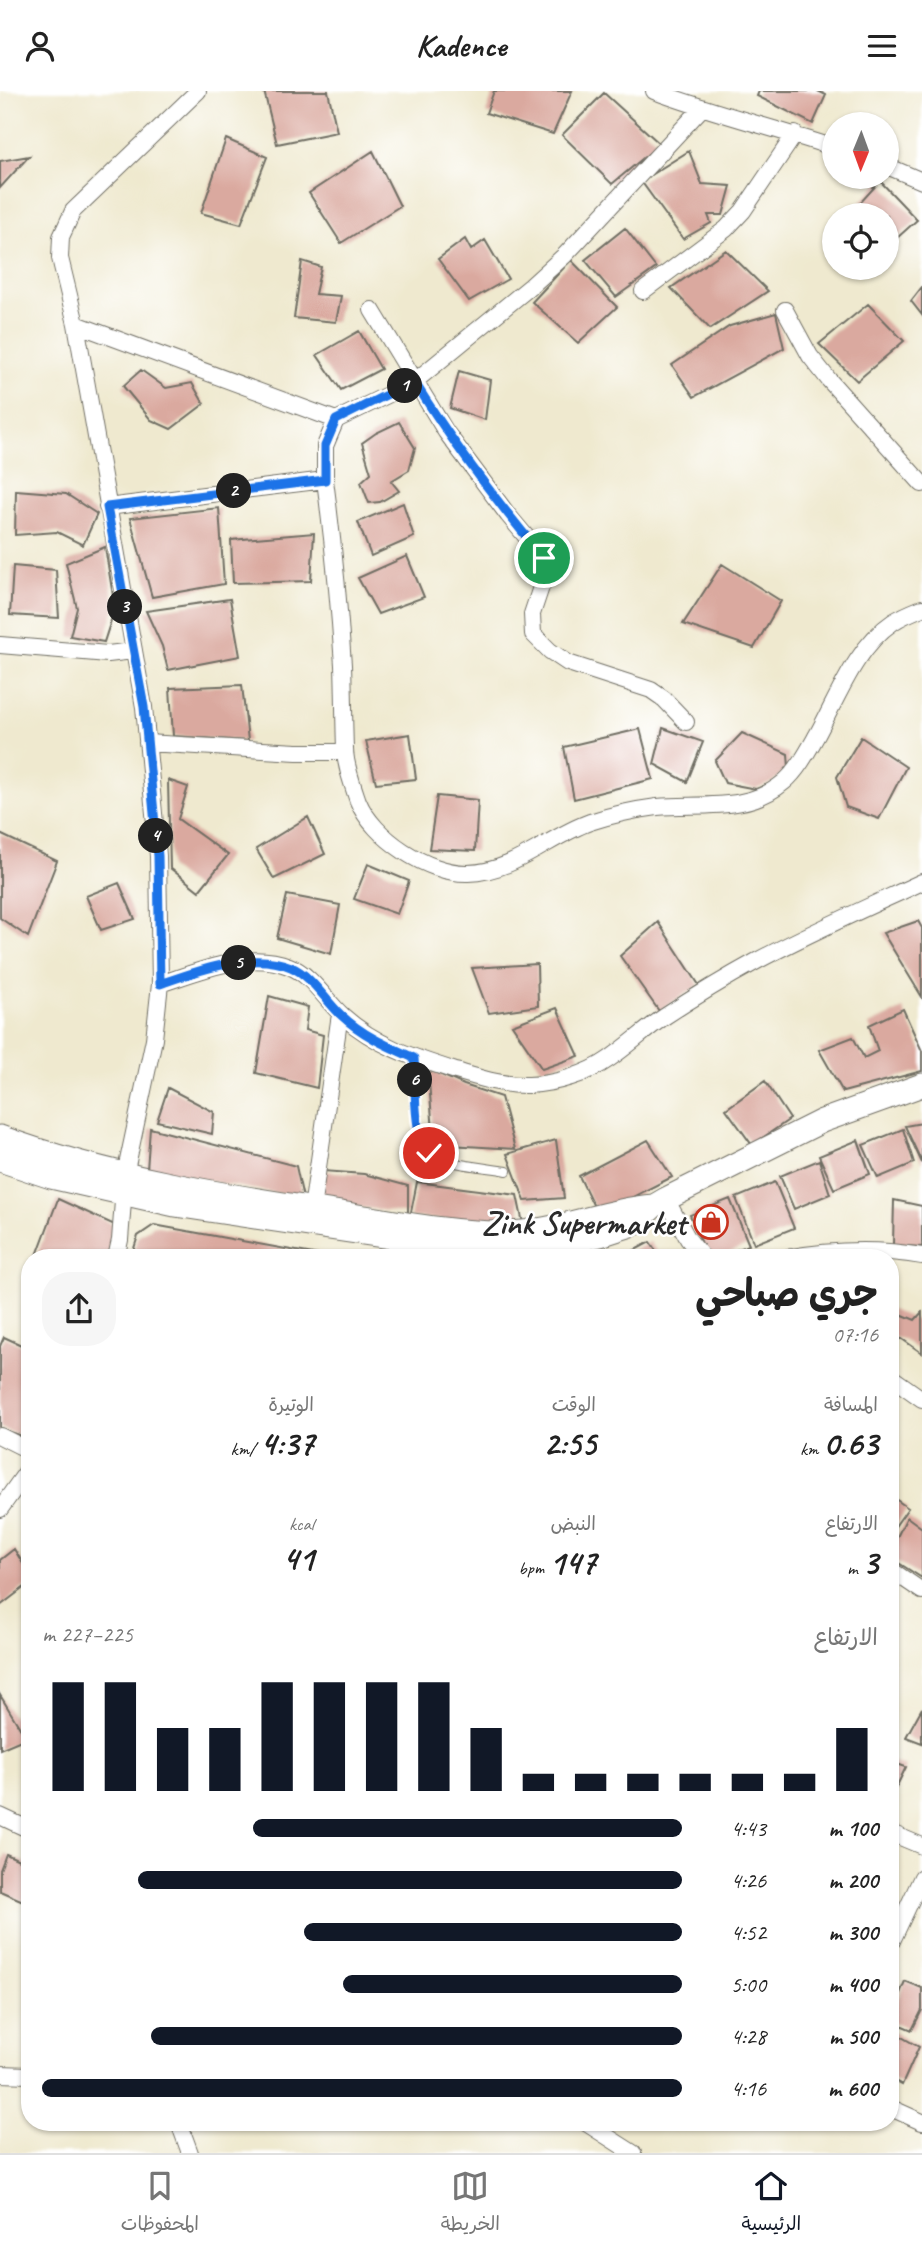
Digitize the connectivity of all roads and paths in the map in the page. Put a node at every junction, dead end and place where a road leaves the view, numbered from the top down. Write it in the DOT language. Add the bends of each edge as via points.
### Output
graph roads {
  1 [pos="198,91"];
  2 [pos="654,91"];
  3 [pos="672,94"];
  4 [pos="701,109"];
  5 [pos="795,134"];
  6 [pos="822,143"];
  7 [pos="900,172"];
  8 [pos="922,181"];
  9 [pos="643,291"];
  10 [pos="372,310"];
  11 [pos="785,310"];
  12 [pos="76,324"];
  13 [pos="414,381"];
  14 [pos="336,420"];
  15 [pos="325,480"];
  16 [pos="922,484"];
  17 [pos="107,507"];
  18 [pos="922,608"];
  19 [pos="0,645"];
  20 [pos="133,651"];
  21 [pos="686,722"];
  22 [pos="147,743"];
  23 [pos="345,752"];
  24 [pos="922,881"];
  25 [pos="160,984"];
  26 [pos="340,1014"];
  27 [pos="414,1058"];
  28 [pos="922,1086"];
  29 [pos="0,1137"];
  30 [pos="0,1160"];
  31 [pos="506,1171"];
  32 [pos="124,1184"];
  33 [pos="660,1203"];
  34 [pos="312,1209"];
  35 [pos="118,1249"];
  36 [pos="432,1249"];
  37 [pos="530,1249"];
  38 [pos="696,1249"];
  39 [pos="899,1253"];
  40 [pos="922,1256"];
  41 [pos="899,1383"];
  42 [pos="922,1399"];
  43 [pos="0,1436"];
  44 [pos="21,1446"];
  45 [pos="21,1480"];
  46 [pos="0,1509"];
  47 [pos="899,1575"];
  48 [pos="922,1591"];
  49 [pos="0,1816"];
  50 [pos="21,1826"];
  51 [pos="899,1836"];
  52 [pos="922,1846"];
  53 [pos="922,1877"];
  54 [pos="899,1926"];
  55 [pos="0,2074"];
  56 [pos="21,2075"];
  57 [pos="899,2112"];
  58 [pos="922,2122"];
  59 [pos="182,2131"];
  60 [pos="599,2131"];
  61 [pos="190,2153"];
  62 [pos="633,2153"];
  1 -- 12 [label="street" via="73,211 61,237 60,258"];
  2 -- 3 [label="street"];
  3 -- 4 [label="street"];
  4 -- 5 [label="street"];
  4 -- 13 [label="street" via="565,255"];
  5 -- 6 [label="street"];
  5 -- 9 [label="street" via="726,229"];
  7 -- 8 [label="street"];
  10 -- 13 [label="street"];
  11 -- 16 [label="street" via="810,356"];
  12 -- 14 [label="street"];
  12 -- 17 [label="street"];
  13 -- 14 [label="street"];
  13 -- 21 [label="street" via="476,474 544,558 545,575 532,614 533,634 568,663 652,690"];
  14 -- 15 [label="street" via="325,446"];
  15 -- 17 [label="street"];
  15 -- 23 [label="street" via="343,663"];
  17 -- 20 [label="street"];
  18 -- 23 [label="street" via="892,623 867,647 807,753 785,781 764,795 718,806 628,811 587,823 490,870 468,873 438,868 387,838 359,803"];
  19 -- 20 [label="street"];
  20 -- 22 [label="street"];
  22 -- 23 [label="street"];
  22 -- 25 [label="street" via="158,856"];
  24 -- 27 [label="street" via="754,963 663,1018 606,1061 557,1081 510,1085"];
  25 -- 26 [label="street" via="226,964 271,962 306,976"];
  25 -- 32 [label="street" via="154,1039"];
  26 -- 27 [label="street" via="362,1033"];
  26 -- 34 [label="street"];
  27 -- 31 [label="lane" via="419,1132 426,1150 439,1158"];
  28 -- 33 [label="main road" via="822,1121"];
  29 -- 32 [label="main road"];
  30 -- 32 [label="main road" via="51,1177"];
  32 -- 34 [label="main road"];
  32 -- 35 [label="street"];
  32 -- 36 [label="main road" via="175,1205"];
  33 -- 34 [label="main road" via="534,1232 502,1233 452,1231"];
  33 -- 37 [label="main road" via="634,1224"];
  33 -- 38 [label="street"];
  39 -- 40 [label="street"];
  41 -- 42 [label="street"];
  43 -- 44 [label="street"];
  45 -- 46 [label="street"];
  47 -- 48 [label="street"];
  49 -- 50 [label="street"];
  51 -- 52 [label="street"];
  53 -- 54 [label="street"];
  55 -- 56 [label="street"];
  57 -- 58 [label="street"];
  59 -- 61 [label="street"];
  60 -- 62 [label="street"];
}
